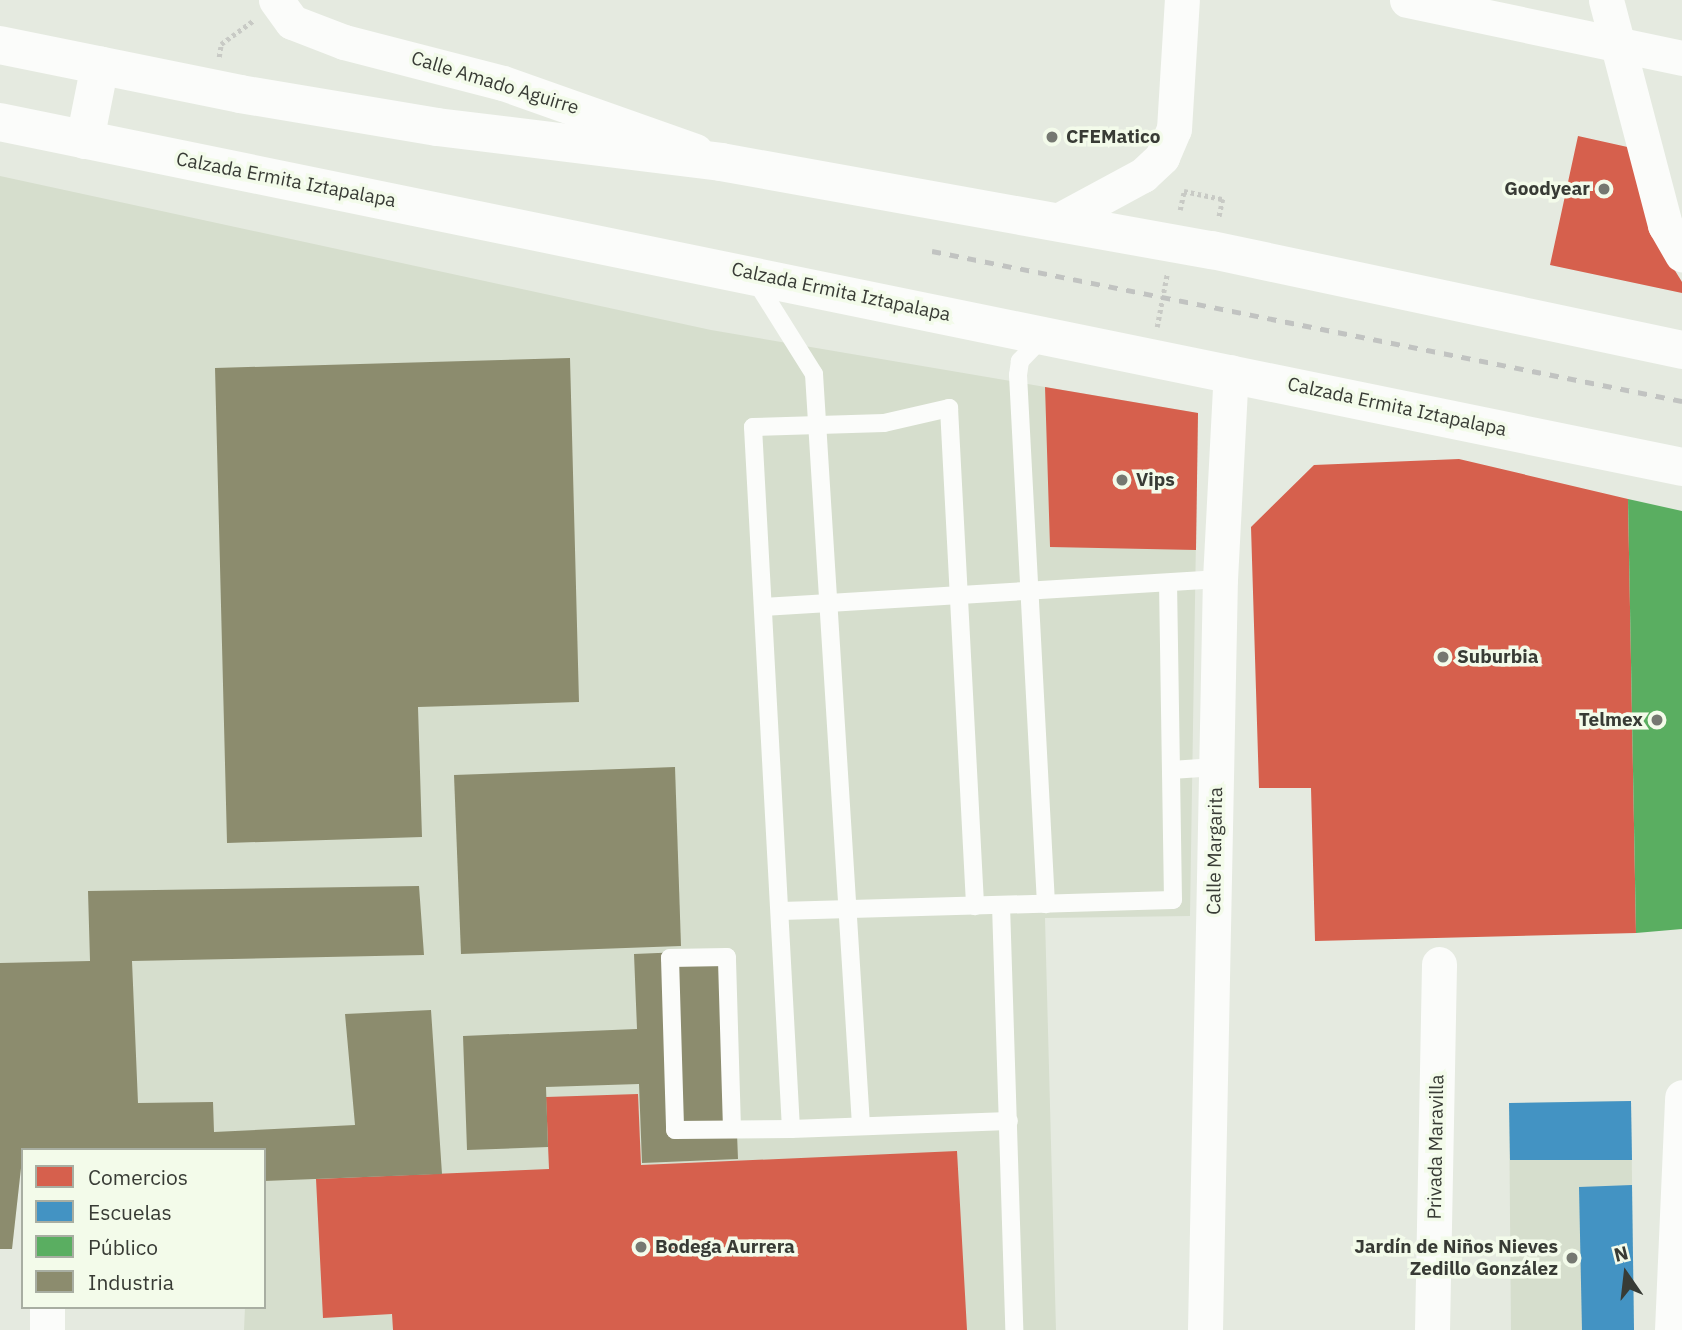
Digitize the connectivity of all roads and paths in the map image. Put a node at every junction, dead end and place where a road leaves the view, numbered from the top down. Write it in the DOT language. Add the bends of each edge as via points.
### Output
graph roads {
  1 [pos="1182,0"];
  2 [pos="1407,0"];
  3 [pos="1606,0"];
  4 [pos="277,1"];
  5 [pos="1615,43"];
  6 [pos="0,45"];
  7 [pos="1682,58"];
  8 [pos="100,65"];
  9 [pos="213,88"];
  10 [pos="0,122"];
  11 [pos="85,140"];
  12 [pos="721,162"];
  13 [pos="1223,199"];
  14 [pos="1179,217"];
  15 [pos="1056,222"];
  16 [pos="1682,255"];
  17 [pos="1168,270"];
  18 [pos="751,274"];
  19 [pos="1046,334"];
  20 [pos="1155,335"];
  21 [pos="1682,350"];
  22 [pos="1231,372"];
  23 [pos="819,425"];
  24 [pos="1682,467"];
  25 [pos="1220,579"];
  26 [pos="1168,583"];
  27 [pos="1029,591"];
  28 [pos="958,595"];
  29 [pos="830,603"];
  30 [pos="763,607"];
  31 [pos="1216,767"];
  32 [pos="1171,770"];
  33 [pos="1046,904"];
  34 [pos="1001,905"];
  35 [pos="975,906"];
  36 [pos="848,910"];
  37 [pos="780,911"];
  38 [pos="1439,964"];
  39 [pos="1682,1097"];
  40 [pos="1009,1121"];
  41 [pos="861,1126"];
  42 [pos="732,1129"];
  43 [pos="791,1129"];
  44 [pos="47,1309"];
  45 [pos="47,1330"];
  46 [pos="1014,1330"];
  47 [pos="1205,1330"];
  48 [pos="1433,1330"];
  49 [pos="1672,1330"];
  1 -- 15 [label="street" via="1174,129 1162,157 1143,176"];
  2 -- 5 [label="street"];
  3 -- 5 [label="street"];
  4 -- 9 [label="path" via="221,44"];
  4 -- 12 [label="street, Calle Amado Aguirre" via="292,22 344,41 503,83"];
  5 -- 7 [label="street"];
  5 -- 16 [label="street" via="1664,225"];
  6 -- 8 [label="main road"];
  8 -- 9 [label="main road"];
  8 -- 11 [label="main road"];
  9 -- 12 [label="main road" via="438,127"];
  10 -- 11 [label="main road, Calzada Ermita Iztapalapa"];
  11 -- 18 [label="main road, Calzada Ermita Iztapalapa"];
  12 -- 15 [label="main road"];
  13 -- 14 [label="path" via="1184,191"];
  15 -- 21 [label="main road"];
  17 -- 20 [label="path"];
  18 -- 19 [label="main road, Calzada Ermita Iztapalapa"];
  18 -- 23 [label="lane" via="814,374"];
  19 -- 22 [label="main road, Calzada Ermita Iztapalapa"];
  19 -- 27 [label="lane" via="1020,361 1018,375"];
  22 -- 24 [label="main road, Calzada Ermita Iztapalapa"];
  22 -- 25 [label="street, Calle Margarita"];
  23 -- 28 [label="lane" via="884,423 949,408"];
  23 -- 29 [label="lane"];
  23 -- 30 [label="lane" via="753,427"];
  25 -- 26 [label="lane"];
  25 -- 31 [label="street, Calle Margarita"];
  26 -- 27 [label="lane"];
  26 -- 32 [label="lane"];
  27 -- 28 [label="lane"];
  27 -- 33 [label="lane"];
  28 -- 29 [label="lane"];
  28 -- 35 [label="lane"];
  29 -- 30 [label="lane"];
  29 -- 36 [label="lane"];
  30 -- 37 [label="lane"];
  31 -- 32 [label="lane"];
  31 -- 47 [label="street, Calle Margarita"];
  32 -- 33 [label="lane" via="1173,900"];
  33 -- 34 [label="lane"];
  34 -- 35 [label="lane"];
  34 -- 40 [label="lane"];
  35 -- 36 [label="lane"];
  36 -- 37 [label="lane"];
  36 -- 41 [label="lane"];
  37 -- 43 [label="lane"];
  38 -- 48 [label="street, Privada Maravilla"];
  39 -- 49 [label="street"];
  40 -- 41 [label="lane"];
  40 -- 46 [label="lane"];
  41 -- 43 [label="lane"];
  42 -- 42 [label="lane" via="675,1130 670,958 727,957"];
  42 -- 43 [label="lane"];
  44 -- 45 [label="street"];
}
